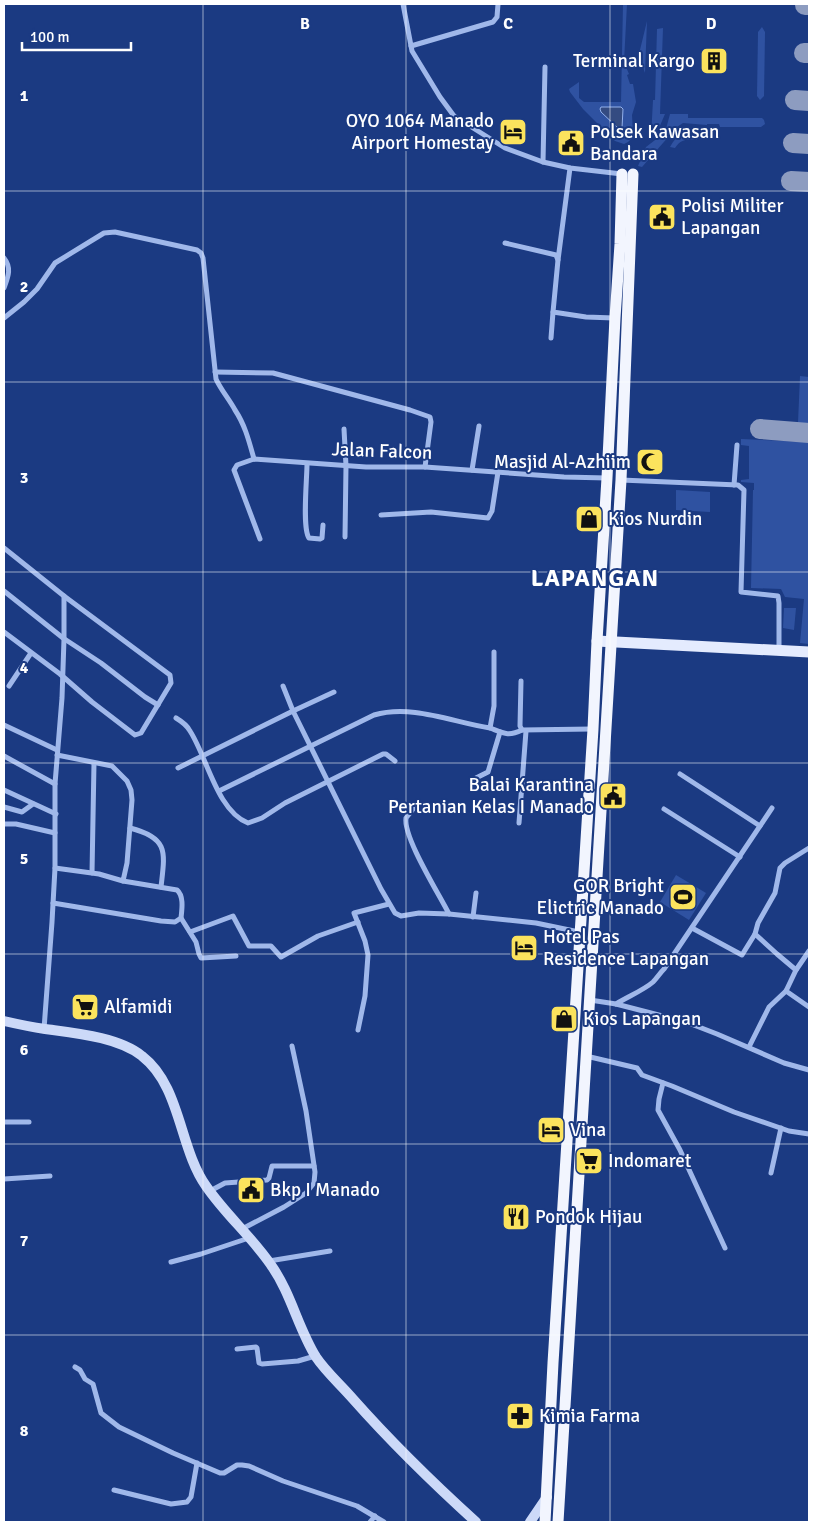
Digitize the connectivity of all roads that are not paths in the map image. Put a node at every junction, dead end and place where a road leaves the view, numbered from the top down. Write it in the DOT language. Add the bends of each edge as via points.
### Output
graph roads {
  1 [pos="404,4"];
  2 [pos="498,4"];
  3 [pos="411,46"];
  4 [pos="545,67"];
  5 [pos="543,162"];
  6 [pos="570,168"];
  7 [pos="627,174"];
  8 [pos="505,243"];
  9 [pos="4,258"];
  10 [pos="558,260"];
  11 [pos="4,288"];
  12 [pos="553,312"];
  13 [pos="4,318"];
  14 [pos="614,318"];
  15 [pos="551,338"];
  16 [pos="215,372"];
  17 [pos="479,426"];
  18 [pos="344,430"];
  19 [pos="736,445"];
  20 [pos="254,459"];
  21 [pos="307,464"];
  22 [pos="346,466"];
  23 [pos="425,467"];
  24 [pos="472,470"];
  25 [pos="498,472"];
  26 [pos="607,478"];
  27 [pos="621,480"];
  28 [pos="734,485"];
  29 [pos="381,515"];
  30 [pos="323,525"];
  31 [pos="344,537"];
  32 [pos="260,539"];
  33 [pos="4,548"];
  34 [pos="4,591"];
  35 [pos="64,596"];
  36 [pos="4,632"];
  37 [pos="64,638"];
  38 [pos="597,641"];
  39 [pos="611,642"];
  40 [pos="779,650"];
  41 [pos="31,652"];
  42 [pos="494,652"];
  43 [pos="809,652"];
  44 [pos="62,676"];
  45 [pos="521,681"];
  46 [pos="9,686"];
  47 [pos="283,686"];
  48 [pos="334,692"];
  49 [pos="158,704"];
  50 [pos="293,711"];
  51 [pos="176,718"];
  52 [pos="4,725"];
  53 [pos="490,728"];
  54 [pos="593,729"];
  55 [pos="524,731"];
  56 [pos="500,732"];
  57 [pos="309,746"];
  58 [pos="57,753"];
  59 [pos="4,756"];
  60 [pos="202,756"];
  61 [pos="395,761"];
  62 [pos="94,763"];
  63 [pos="178,768"];
  64 [pos="680,774"];
  65 [pos="476,778"];
  66 [pos="328,782"];
  67 [pos="55,784"];
  68 [pos="4,790"];
  69 [pos="219,791"];
  70 [pos="588,797"];
  71 [pos="601,798"];
  72 [pos="33,804"];
  73 [pos="417,804"];
  74 [pos="4,807"];
  75 [pos="772,808"];
  76 [pos="664,809"];
  77 [pos="22,812"];
  78 [pos="56,814"];
  79 [pos="519,823"];
  80 [pos="4,824"];
  81 [pos="16,824"];
  82 [pos="760,826"];
  83 [pos="130,828"];
  84 [pos="55,833"];
  85 [pos="809,848"];
  86 [pos="740,857"];
  87 [pos="55,868"];
  88 [pos="92,873"];
  89 [pos="123,881"];
  90 [pos="161,888"];
  91 [pos="476,893"];
  92 [pos="53,904"];
  93 [pos="389,904"];
  94 [pos="449,914"];
  95 [pos="473,916"];
  96 [pos="181,918"];
  97 [pos="358,922"];
  98 [pos="692,928"];
  99 [pos="190,932"];
  100 [pos="579,932"];
  101 [pos="755,934"];
  102 [pos="809,952"];
  103 [pos="236,956"];
  104 [pos="796,970"];
  105 [pos="786,991"];
  106 [pos="589,1000"];
  107 [pos="616,1004"];
  108 [pos="809,1007"];
  109 [pos="4,1022"];
  110 [pos="44,1029"];
  111 [pos="358,1030"];
  112 [pos="292,1046"];
  113 [pos="749,1048"];
  114 [pos="586,1056"];
  115 [pos="809,1070"];
  116 [pos="663,1083"];
  117 [pos="571,1088"];
  118 [pos="584,1090"];
  119 [pos="4,1122"];
  120 [pos="29,1122"];
  121 [pos="781,1128"];
  122 [pos="809,1134"];
  123 [pos="314,1166"];
  124 [pos="771,1173"];
  125 [pos="50,1176"];
  126 [pos="4,1179"];
  127 [pos="209,1191"];
  128 [pos="241,1229"];
  129 [pos="248,1238"];
  130 [pos="725,1248"];
  131 [pos="330,1250"];
  132 [pos="268,1261"];
  133 [pos="171,1262"];
  134 [pos="237,1349"];
  135 [pos="315,1356"];
  136 [pos="75,1367"];
  137 [pos="197,1463"];
  138 [pos="114,1490"];
  139 [pos="547,1497"];
  140 [pos="375,1516"];
  141 [pos="370,1522"];
  142 [pos="384,1522"];
  143 [pos="476,1522"];
  144 [pos="530,1522"];
  145 [pos="545,1522"];
  146 [pos="558,1522"];
  1 -- 3 [label="street"];
  2 -- 3 [label="street" via="494,22"];
  3 -- 5 [label="street" via="416,60 454,116 505,148"];
  4 -- 5 [label="street"];
  5 -- 6 [label="street"];
  6 -- 7 [label="street"];
  6 -- 10 [label="street"];
  7 -- 14 [label="highway"];
  7 -- 27 [label="highway" via="631,191"];
  8 -- 10 [label="street" via="556,255"];
  9 -- 11 [label="street" via="9,270"];
  10 -- 12 [label="street"];
  12 -- 14 [label="street"];
  12 -- 15 [label="street"];
  13 -- 16 [label="street" via="37,289 55,263 104,233 115,232 197,250 203,258"];
  14 -- 26 [label="highway"];
  16 -- 20 [label="street" via="220,387 245,428"];
  16 -- 23 [label="street" via="273,372 430,417"];
  17 -- 24 [label="street"];
  18 -- 22 [label="street"];
  19 -- 28 [label="street"];
  20 -- 21 [label="street, Jalan Falcon"];
  20 -- 32 [label="street" via="237,465 234,470"];
  21 -- 22 [label="street, Jalan Falcon"];
  21 -- 30 [label="street" via="307,536 322,538"];
  22 -- 23 [label="street, Jalan Falcon"];
  22 -- 31 [label="street"];
  23 -- 24 [label="street, Jalan Falcon"];
  24 -- 25 [label="street, Jalan Falcon"];
  25 -- 26 [label="street, Jalan Falcon"];
  25 -- 29 [label="street" via="488,518 431,512"];
  26 -- 38 [label="highway"];
  27 -- 28 [label="street"];
  27 -- 39 [label="highway"];
  28 -- 40 [label="street" via="744,490 741,592 778,596"];
  33 -- 35 [label="street"];
  34 -- 37 [label="street"];
  35 -- 37 [label="street"];
  35 -- 49 [label="street" via="170,675 171,683"];
  36 -- 41 [label="street"];
  37 -- 44 [label="street"];
  37 -- 49 [label="street"];
  38 -- 39 [label="main road"];
  38 -- 54 [label="highway"];
  39 -- 40 [label="main road"];
  39 -- 71 [label="highway"];
  40 -- 43 [label="main road"];
  41 -- 44 [label="street"];
  41 -- 46 [label="street"];
  42 -- 53 [label="street" via="494,706"];
  44 -- 49 [label="street" via="135,735 141,734"];
  44 -- 58 [label="street"];
  45 -- 55 [label="street" via="520,726"];
  47 -- 50 [label="street"];
  48 -- 50 [label="street"];
  50 -- 57 [label="street"];
  50 -- 60 [label="street"];
  51 -- 60 [label="street" via="190,731"];
  52 -- 58 [label="street"];
  53 -- 56 [label="street"];
  53 -- 57 [label="street" via="422,714 384,712"];
  54 -- 55 [label="street"];
  54 -- 70 [label="highway"];
  55 -- 56 [label="street" via="514,734"];
  55 -- 79 [label="street"];
  56 -- 65 [label="street" via="488,772"];
  57 -- 66 [label="street"];
  57 -- 69 [label="street"];
  58 -- 62 [label="street"];
  58 -- 67 [label="street"];
  59 -- 67 [label="street"];
  60 -- 63 [label="street"];
  60 -- 69 [label="street"];
  61 -- 66 [label="street" via="382,754"];
  62 -- 83 [label="street" via="112,766 127,781 132,800"];
  62 -- 88 [label="street"];
  64 -- 82 [label="street"];
  66 -- 69 [label="street" via="248,823 234,814"];
  66 -- 93 [label="street"];
  67 -- 78 [label="street"];
  68 -- 72 [label="street"];
  70 -- 71 [label="highway"];
  70 -- 100 [label="highway"];
  71 -- 106 [label="highway"];
  72 -- 77 [label="street"];
  72 -- 78 [label="street"];
  73 -- 94 [label="street" via="406,818 406,830"];
  74 -- 77 [label="street"];
  75 -- 82 [label="street"];
  76 -- 86 [label="street"];
  77 -- 81 [label="street"];
  78 -- 84 [label="street"];
  80 -- 81 [label="street"];
  81 -- 84 [label="street"];
  82 -- 86 [label="street"];
  83 -- 89 [label="street"];
  83 -- 90 [label="street" via="146,832 158,841 164,861"];
  84 -- 87 [label="street"];
  85 -- 101 [label="street" via="780,868 775,892"];
  86 -- 98 [label="street"];
  87 -- 88 [label="street"];
  87 -- 92 [label="street"];
  88 -- 89 [label="street"];
  89 -- 90 [label="street"];
  90 -- 96 [label="street" via="180,892"];
  91 -- 95 [label="street"];
  92 -- 96 [label="street" via="161,921 176,922"];
  92 -- 110 [label="street"];
  93 -- 94 [label="street" via="401,916 430,912"];
  93 -- 97 [label="street" via="354,913"];
  94 -- 95 [label="street"];
  95 -- 100 [label="street"];
  96 -- 99 [label="street"];
  97 -- 99 [label="street" via="318,936 281,956 271,946 248,946 233,916"];
  97 -- 111 [label="street" via="368,955"];
  98 -- 101 [label="street" via="739,955"];
  98 -- 107 [label="street" via="653,982"];
  99 -- 103 [label="street" via="202,958"];
  100 -- 117 [label="highway"];
  101 -- 104 [label="street"];
  102 -- 104 [label="street"];
  104 -- 105 [label="street"];
  105 -- 108 [label="street"];
  105 -- 113 [label="street" via="769,1007"];
  106 -- 107 [label="street"];
  106 -- 114 [label="highway"];
  107 -- 113 [label="street" via="686,1022"];
  109 -- 110 [label="main road"];
  110 -- 127 [label="main road" via="122,1045 135,1050 153,1065 163,1080 199,1174"];
  112 -- 123 [label="street"];
  113 -- 115 [label="street"];
  114 -- 116 [label="street" via="637,1068 642,1075"];
  114 -- 118 [label="highway"];
  116 -- 121 [label="street"];
  116 -- 130 [label="street" via="658,1110"];
  117 -- 118 [label="highway"];
  117 -- 139 [label="highway"];
  118 -- 146 [label="highway"];
  119 -- 120 [label="street"];
  121 -- 122 [label="street"];
  121 -- 124 [label="street"];
  123 -- 127 [label="street" via="272,1166 267,1180 225,1184"];
  123 -- 128 [label="street" via="314,1183 306,1193"];
  125 -- 126 [label="street"];
  127 -- 128 [label="main road"];
  128 -- 129 [label="main road"];
  129 -- 132 [label="main road"];
  129 -- 133 [label="street"];
  131 -- 132 [label="street"];
  132 -- 135 [label="main road" via="286,1291"];
  134 -- 135 [label="street" via="256,1346 259,1363 262,1364"];
  135 -- 143 [label="main road" via="427,1478"];
  136 -- 137 [label="street" via="93,1384 101,1413 119,1427"];
  137 -- 138 [label="street" via="191,1497 186,1502 161,1502"];
  137 -- 140 [label="street" via="220,1473 237,1465 249,1466 357,1506"];
  139 -- 144 [label="main road"];
  139 -- 145 [label="highway"];
  140 -- 141 [label="street"];
  140 -- 142 [label="street"];
}
